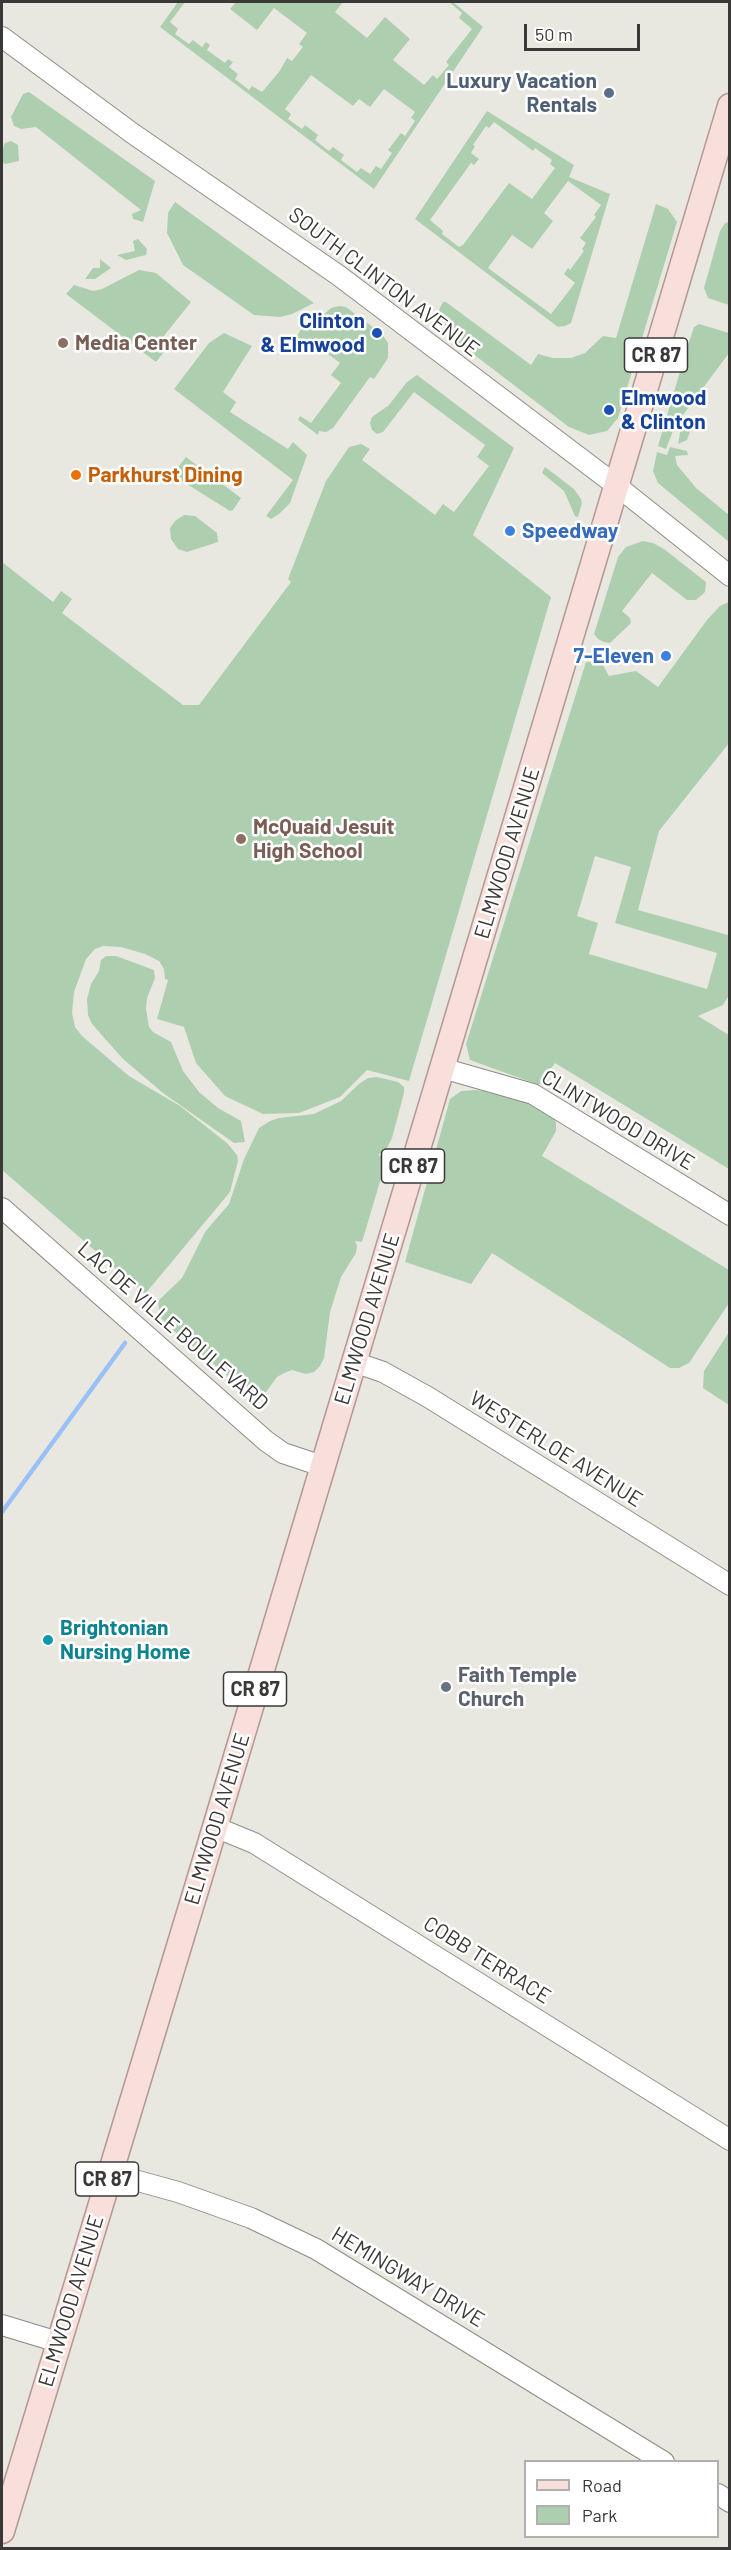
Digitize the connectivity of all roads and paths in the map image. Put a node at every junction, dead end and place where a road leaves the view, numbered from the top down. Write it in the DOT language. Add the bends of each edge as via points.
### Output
graph roads {
  1 [pos="2,37"];
  2 [pos="729,106"];
  3 [pos="617,486"];
  4 [pos="729,576"];
  5 [pos="442,1068"];
  6 [pos="2,1208"];
  7 [pos="729,1215"];
  8 [pos="354,1362"];
  9 [pos="322,1466"];
  10 [pos="729,1585"];
  11 [pos="215,1827"];
  12 [pos="729,2140"];
  13 [pos="109,2173"];
  14 [pos="2,2325"];
  15 [pos="58,2342"];
  16 [pos="661,2460"];
  17 [pos="2,2531"];
  1 -- 3 [label="street, SOUTH CLINTON AVENUE" via="316,260"];
  2 -- 3 [label="main road, ELMWOOD AVENUE / CR 87"];
  3 -- 4 [label="street, SOUTH CLINTON AVENUE"];
  3 -- 5 [label="main road, ELMWOOD AVENUE / CR 87"];
  5 -- 7 [label="street, CLINTWOOD DRIVE" via="533,1094"];
  5 -- 8 [label="main road, ELMWOOD AVENUE / CR 87"];
  6 -- 9 [label="street, LAC DE VILLE BOULEVARD" via="266,1440 283,1453"];
  8 -- 9 [label="main road, ELMWOOD AVENUE / CR 87"];
  8 -- 10 [label="street, WESTERLOE AVENUE" via="422,1394"];
  9 -- 11 [label="main road, ELMWOOD AVENUE / CR 87"];
  11 -- 12 [label="street, COBB TERRACE" via="255,1843"];
  11 -- 13 [label="main road, ELMWOOD AVENUE / CR 87"];
  13 -- 15 [label="main road, ELMWOOD AVENUE / CR 87"];
  13 -- 16 [label="street, HEMINGWAY DRIVE" via="252,2218 316,2249"];
  14 -- 15 [label="street"];
  15 -- 17 [label="main road, ELMWOOD AVENUE / CR 87"];
}
